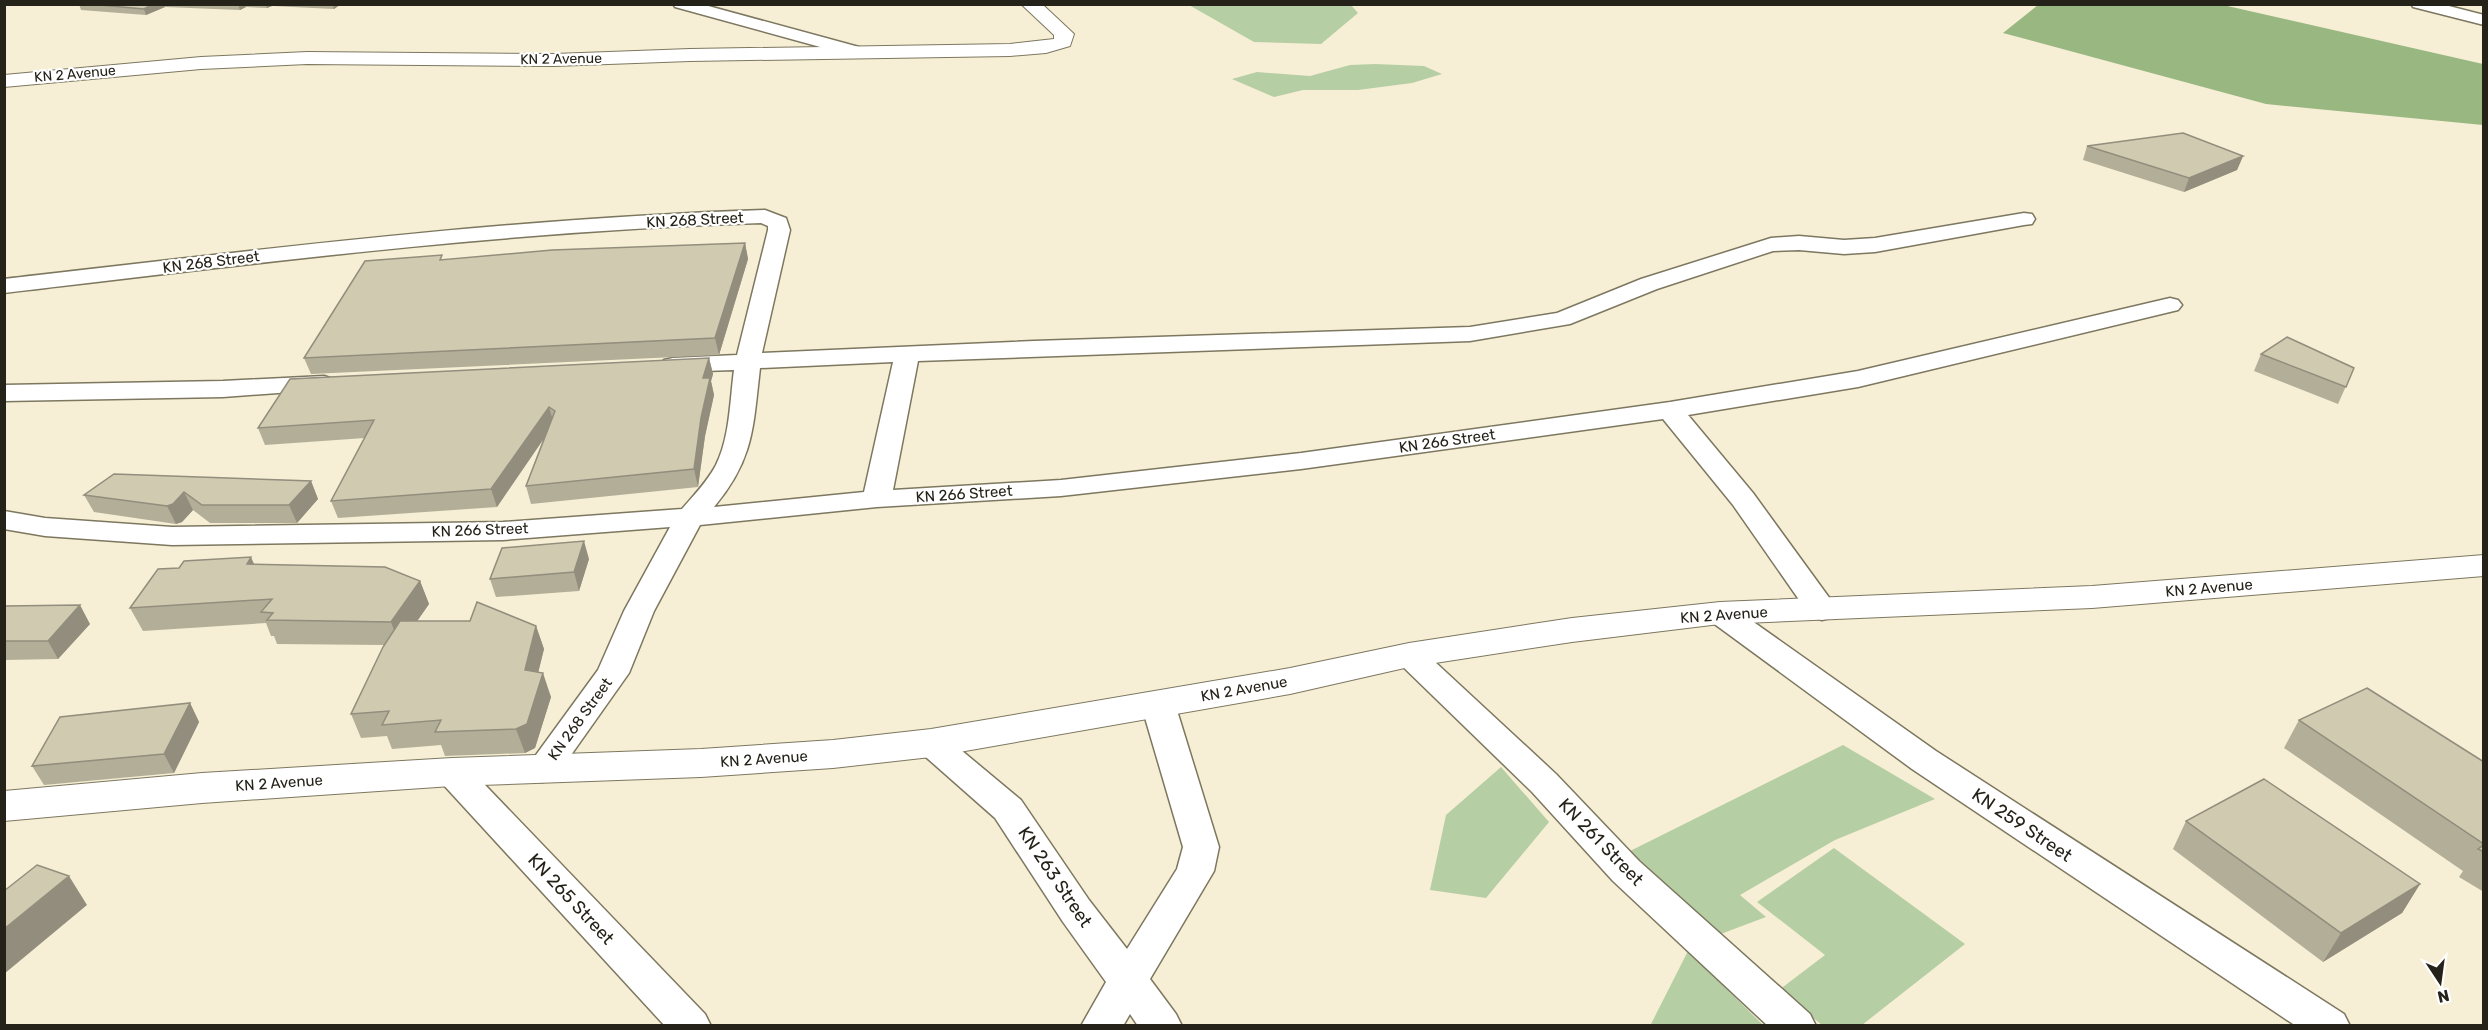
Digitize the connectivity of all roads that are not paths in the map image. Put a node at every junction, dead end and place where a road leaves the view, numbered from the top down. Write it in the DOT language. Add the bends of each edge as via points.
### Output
graph roads {
  1 [pos="681,4"];
  2 [pos="1030,4"];
  3 [pos="2419,4"];
  4 [pos="2484,20"];
  5 [pos="853,51"];
  6 [pos="4,81"];
  7 [pos="2024,219"];
  8 [pos="4,286"];
  9 [pos="2170,305"];
  10 [pos="907,354"];
  11 [pos="748,361"];
  12 [pos="653,366"];
  13 [pos="343,383"];
  14 [pos="4,393"];
  15 [pos="1670,410"];
  16 [pos="876,500"];
  17 [pos="691,516"];
  18 [pos="4,520"];
  19 [pos="2484,565"];
  20 [pos="1822,610"];
  21 [pos="1720,613"];
  22 [pos="1409,655"];
  23 [pos="1158,704"];
  24 [pos="931,743"];
  25 [pos="542,770"];
  26 [pos="452,772"];
  27 [pos="4,806"];
  28 [pos="1129,981"];
  29 [pos="691,1026"];
  30 [pos="1101,1026"];
  31 [pos="1162,1026"];
  32 [pos="1796,1026"];
  33 [pos="2331,1026"];
  1 -- 5 [label="street"];
  2 -- 5 [label="main road, KN 2 Avenue" via="1064,34 1064,42 1010,50"];
  3 -- 4 [label="street"];
  5 -- 6 [label="main road, KN 2 Avenue" via="554,60 307,58 201,63"];
  7 -- 10 [label="street" via="1875,245 1771,245 1649,285 1562,320 1481,333"];
  8 -- 11 [label="street, KN 268 Street" via="321,249 678,219 765,216 778,223 779,230"];
  9 -- 15 [label="street, KN 266 Street" via="1858,379"];
  10 -- 11 [label="street"];
  10 -- 16 [label="street"];
  11 -- 12 [label="street"];
  11 -- 17 [label="street, KN 268 Street" via="739,435 730,464"];
  13 -- 14 [label="street"];
  15 -- 16 [label="street, KN 266 Street" via="1301,461 1061,488"];
  15 -- 20 [label="street" via="1743,499"];
  16 -- 17 [label="street, KN 266 Street"];
  17 -- 18 [label="street, KN 266 Street" via="503,531 172,536 45,527"];
  17 -- 25 [label="street, KN 268 Street" via="639,611 613,673"];
  19 -- 20 [label="main road, KN 2 Avenue" via="2092,597"];
  20 -- 21 [label="main road, KN 2 Avenue"];
  21 -- 22 [label="main road, KN 2 Avenue"];
  21 -- 33 [label="street, KN 259 Street" via="1924,760"];
  22 -- 23 [label="main road, KN 2 Avenue"];
  22 -- 32 [label="street, KN 261 Street" via="1544,783 1626,871"];
  23 -- 24 [label="main road, KN 2 Avenue"];
  23 -- 28 [label="street" via="1201,847 1195,871"];
  24 -- 25 [label="main road, KN 2 Avenue" via="833,754"];
  24 -- 28 [label="street, KN 263 Street" via="1008,808 1076,911"];
  25 -- 26 [label="main road, KN 2 Avenue"];
  26 -- 27 [label="main road, KN 2 Avenue"];
  26 -- 29 [label="street, KN 265 Street"];
  28 -- 30 [label="street"];
  28 -- 31 [label="street, KN 263 Street"];
}
